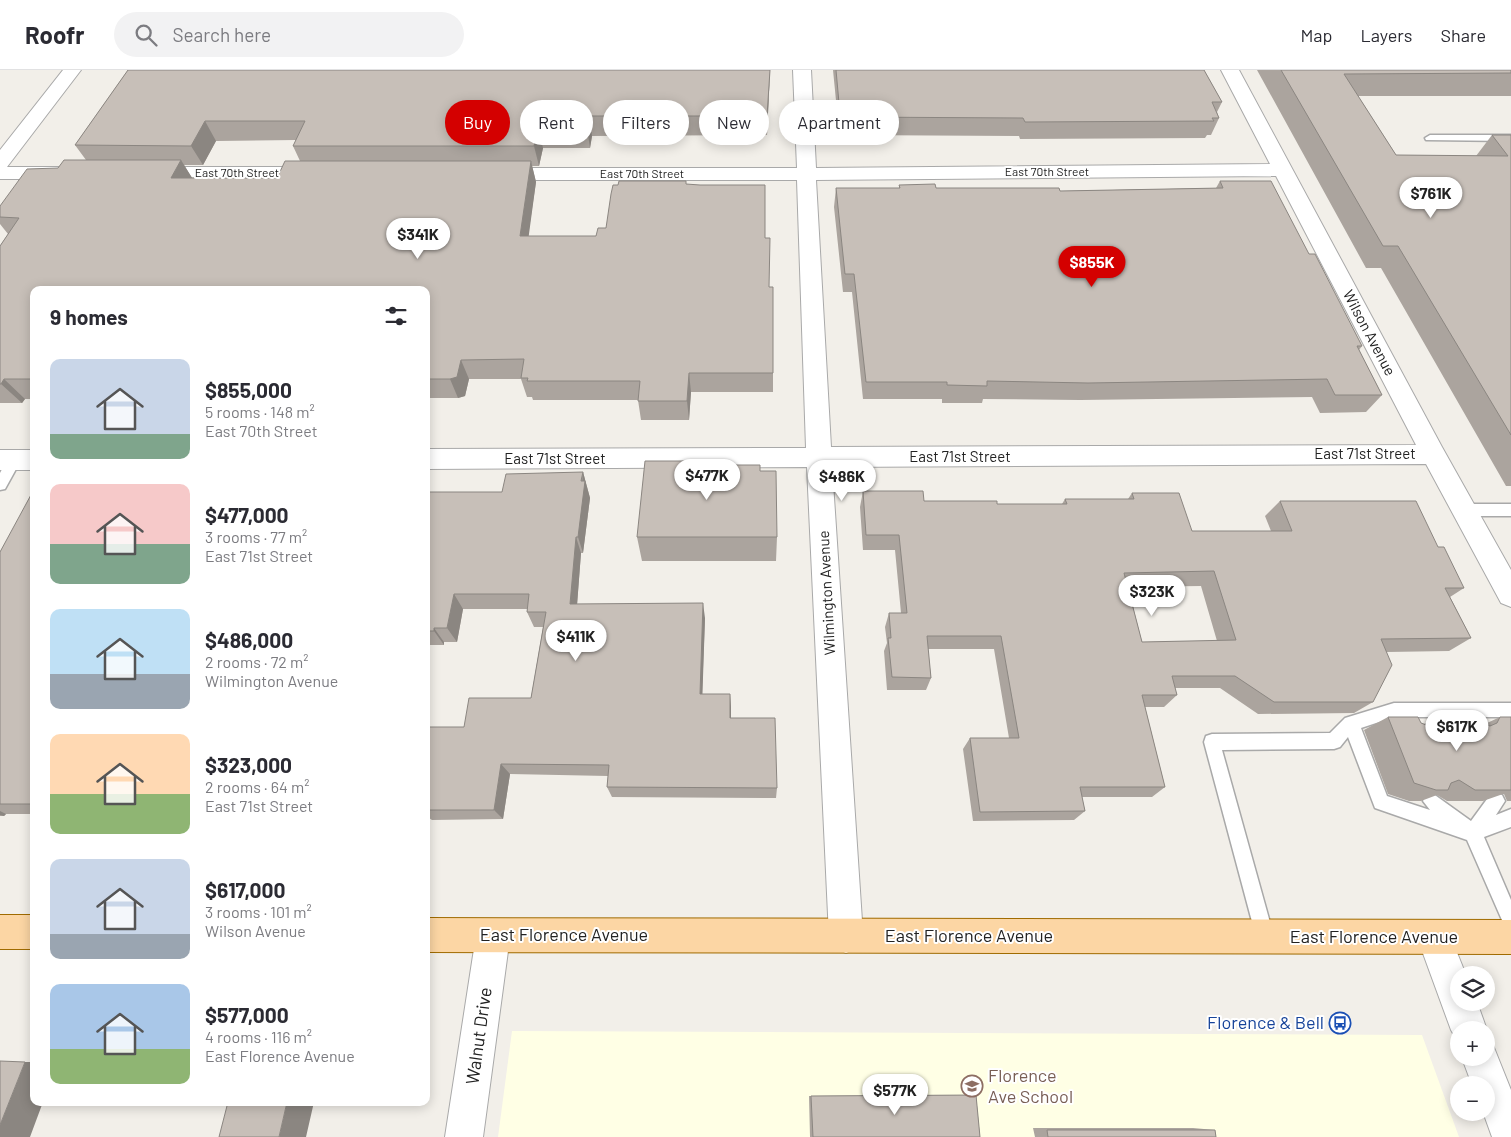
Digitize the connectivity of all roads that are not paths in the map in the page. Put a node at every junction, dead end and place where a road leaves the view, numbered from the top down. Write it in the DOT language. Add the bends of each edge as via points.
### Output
graph roads {
  1 [pos="72,70"];
  2 [pos="802,70"];
  3 [pos="1230,70"];
  4 [pos="1430,138"];
  5 [pos="1511,138"];
  6 [pos="0,163"];
  7 [pos="1284,170"];
  8 [pos="0,172"];
  9 [pos="80,173"];
  10 [pos="130,173"];
  11 [pos="339,173"];
  12 [pos="478,174"];
  13 [pos="807,174"];
  14 [pos="1433,454"];
  15 [pos="819,458"];
  16 [pos="430,459"];
  17 [pos="16,460"];
  18 [pos="0,485"];
  19 [pos="1466,510"];
  20 [pos="1511,510"];
  21 [pos="1511,595"];
  22 [pos="1507,710"];
  23 [pos="1351,723"];
  24 [pos="1511,726"];
  25 [pos="1432,801"];
  26 [pos="1496,801"];
  27 [pos="1511,818"];
  28 [pos="1473,832"];
  29 [pos="1511,921"];
  30 [pos="0,932"];
  31 [pos="30,932"];
  32 [pos="430,935"];
  33 [pos="493,936"];
  34 [pos="846,936"];
  35 [pos="1265,937"];
  36 [pos="1434,937"];
  37 [pos="1511,937"];
  38 [pos="1450,979"];
  39 [pos="1483,1066"];
  40 [pos="464,1137"];
  41 [pos="1511,1137"];
  1 -- 6 [label="street"];
  2 -- 13 [label="street, Wilmington Avenue"];
  3 -- 7 [label="street, Wilson Avenue"];
  4 -- 5 [label="lane"];
  7 -- 13 [label="street, East 70th Street"];
  7 -- 14 [label="street, Wilson Avenue"];
  8 -- 9 [label="street"];
  10 -- 11 [label="street, East 70th Street"];
  12 -- 13 [label="street, East 70th Street"];
  13 -- 15 [label="street, Wilmington Avenue"];
  14 -- 15 [label="street, East 71st Street"];
  14 -- 19 [label="street, Wilson Avenue"];
  15 -- 16 [label="street, East 71st Street"];
  15 -- 34 [label="street, Wilmington Avenue"];
  17 -- 18 [label="lane"];
  19 -- 20 [label="lane"];
  19 -- 21 [label="street, Wilson Avenue"];
  22 -- 23 [label="lane" via="1456,717 1397,717"];
  22 -- 24 [label="lane"];
  23 -- 28 [label="lane" via="1381,802"];
  23 -- 35 [label="lane" via="1334,741 1212,742"];
  25 -- 28 [label="lane"];
  26 -- 28 [label="lane"];
  27 -- 28 [label="lane"];
  28 -- 29 [label="lane"];
  30 -- 31 [label="main road"];
  32 -- 33 [label="main road, East Florence Avenue"];
  33 -- 34 [label="main road, East Florence Avenue"];
  33 -- 40 [label="street, Walnut Drive"];
  34 -- 35 [label="main road, East Florence Avenue"];
  35 -- 36 [label="main road, East Florence Avenue"];
  36 -- 37 [label="main road, East Florence Avenue"];
  36 -- 38 [label="street"];
  39 -- 41 [label="street"];
}
